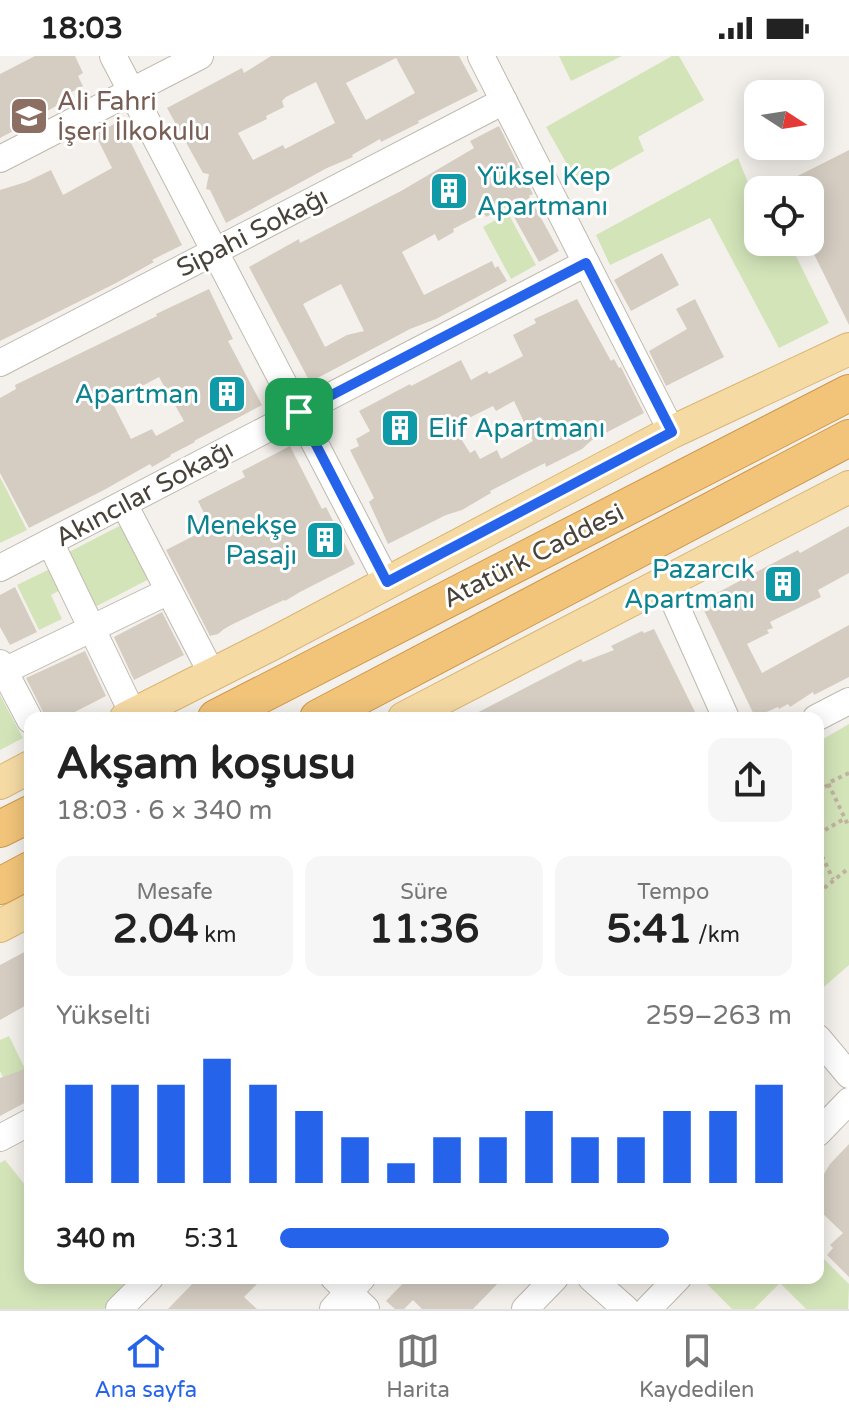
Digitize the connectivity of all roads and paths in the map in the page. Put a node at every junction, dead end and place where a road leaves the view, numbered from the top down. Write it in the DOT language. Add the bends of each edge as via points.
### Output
graph roads {
  1 [pos="113,56"];
  2 [pos="200,56"];
  3 [pos="481,56"];
  4 [pos="132,91"];
  5 [pos="504,101"];
  6 [pos="0,159"];
  7 [pos="215,251"];
  8 [pos="586,263"];
  9 [pos="849,349"];
  10 [pos="0,363"];
  11 [pos="849,393"];
  12 [pos="299,412"];
  13 [pos="672,432"];
  14 [pos="849,438"];
  15 [pos="849,487"];
  16 [pos="124,504"];
  17 [pos="50,542"];
  18 [pos="0,568"];
  19 [pos="665,581"];
  20 [pos="387,582"];
  21 [pos="169,591"];
  22 [pos="92,628"];
  23 [pos="2,667"];
  24 [pos="212,674"];
  25 [pos="849,701"];
  26 [pos="26,712"];
  27 [pos="127,712"];
  28 [pos="137,712"];
  29 [pos="228,712"];
  30 [pos="329,712"];
  31 [pos="415,712"];
  32 [pos="723,712"];
  33 [pos="824,714"];
  34 [pos="24,770"];
  35 [pos="849,773"];
  36 [pos="0,783"];
  37 [pos="828,785"];
  38 [pos="824,787"];
  39 [pos="24,817"];
  40 [pos="845,819"];
  41 [pos="849,827"];
  42 [pos="0,829"];
  43 [pos="824,831"];
  44 [pos="824,860"];
  45 [pos="849,868"];
  46 [pos="24,873"];
  47 [pos="834,881"];
  48 [pos="0,886"];
  49 [pos="824,888"];
  50 [pos="24,913"];
  51 [pos="0,926"];
  52 [pos="824,1045"];
  53 [pos="849,1075"];
  54 [pos="849,1101"];
  55 [pos="24,1125"];
  56 [pos="824,1127"];
  57 [pos="0,1138"];
  58 [pos="144,1284"];
  59 [pos="549,1284"];
  60 [pos="598,1284"];
  61 [pos="672,1284"];
  62 [pos="119,1309"];
  63 [pos="525,1309"];
  64 [pos="626,1309"];
  65 [pos="648,1309"];
  1 -- 4 [label="street"];
  2 -- 4 [label="street"];
  3 -- 5 [label="street"];
  4 -- 6 [label="street"];
  4 -- 7 [label="street"];
  5 -- 7 [label="street, Sipahi Sokağı"];
  5 -- 8 [label="street"];
  7 -- 10 [label="street, Sipahi Sokağı"];
  7 -- 12 [label="street"];
  8 -- 12 [label="street, Akıncılar Sokağı"];
  8 -- 13 [label="street"];
  9 -- 13 [label="main road, Atatürk Caddesi"];
  11 -- 29 [label="highway, Atatürk Caddesi"];
  12 -- 16 [label="street, Akıncılar Sokağı"];
  12 -- 20 [label="street"];
  13 -- 20 [label="main road, Atatürk Caddesi"];
  14 -- 30 [label="highway, Atatürk Caddesi"];
  15 -- 19 [label="main road"];
  16 -- 17 [label="street, Akıncılar Sokağı"];
  16 -- 21 [label="street"];
  17 -- 18 [label="street, Akıncılar Sokağı"];
  17 -- 22 [label="street"];
  19 -- 31 [label="main road"];
  19 -- 32 [label="street"];
  20 -- 24 [label="main road, Atatürk Caddesi"];
  21 -- 22 [label="street"];
  21 -- 24 [label="street"];
  22 -- 23 [label="street"];
  22 -- 27 [label="street"];
  23 -- 26 [label="street"];
  24 -- 28 [label="main road, Atatürk Caddesi"];
  25 -- 33 [label="street"];
  34 -- 36 [label="main road"];
  35 -- 37 [label="path"];
  37 -- 38 [label="path"];
  37 -- 40 [label="path"];
  39 -- 42 [label="highway"];
  40 -- 41 [label="path"];
  40 -- 43 [label="path"];
  44 -- 47 [label="path"];
  45 -- 47 [label="path"];
  46 -- 48 [label="highway"];
  47 -- 49 [label="path"];
  50 -- 51 [label="main road"];
  52 -- 53 [label="street"];
  54 -- 56 [label="street"];
  55 -- 57 [label="street"];
  58 -- 62 [label="street"];
  59 -- 63 [label="street"];
  60 -- 64 [label="street"];
  61 -- 65 [label="street"];
}
